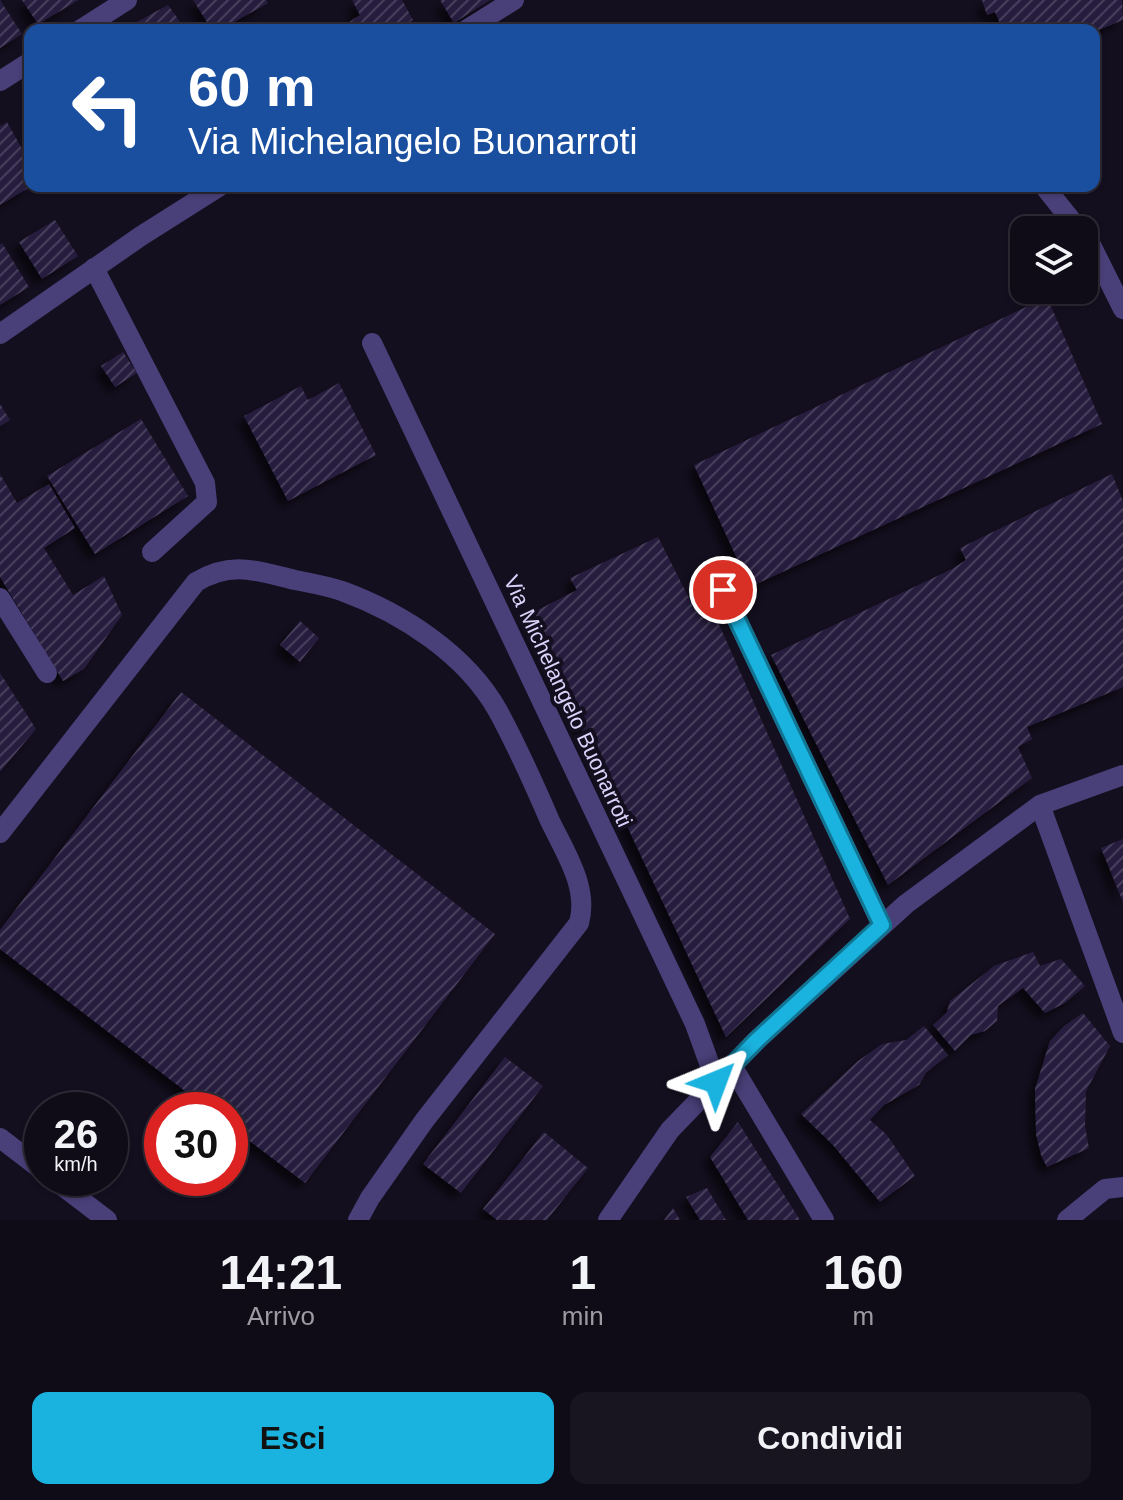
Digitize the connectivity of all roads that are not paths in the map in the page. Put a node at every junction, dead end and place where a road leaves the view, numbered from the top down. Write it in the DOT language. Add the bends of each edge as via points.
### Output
graph roads {
  1 [pos="127,0"];
  2 [pos="514,0"];
  3 [pos="89,24"];
  4 [pos="476,24"];
  5 [pos="24,66"];
  6 [pos="0,81"];
  7 [pos="211,192"];
  8 [pos="1049,192"];
  9 [pos="1068,216"];
  10 [pos="1098,262"];
  11 [pos="94,268"];
  12 [pos="1123,309"];
  13 [pos="0,334"];
  14 [pos="372,343"];
  15 [pos="152,552"];
  16 [pos="723,590"];
  17 [pos="0,598"];
  18 [pos="47,673"];
  19 [pos="1123,775"];
  20 [pos="1040,805"];
  21 [pos="0,833"];
  22 [pos="882,925"];
  23 [pos="1123,1033"];
  24 [pos="732,1066"];
  25 [pos="716,1082"];
  26 [pos="0,1138"];
  27 [pos="24,1156"];
  28 [pos="1123,1187"];
  29 [pos="76,1196"];
  30 [pos="107,1220"];
  31 [pos="358,1220"];
  32 [pos="608,1220"];
  33 [pos="824,1220"];
  34 [pos="1067,1220"];
  1 -- 3 [label="street"];
  2 -- 4 [label="street"];
  5 -- 6 [label="street"];
  7 -- 11 [label="street"];
  8 -- 9 [label="street"];
  10 -- 12 [label="street"];
  11 -- 13 [label="street"];
  11 -- 15 [label="street" via="205,483 207,502"];
  14 -- 25 [label="street, Via Michelangelo Buonarroti" via="688,1010"];
  16 -- 22 [label="street"];
  17 -- 18 [label="street"];
  19 -- 20 [label="street"];
  20 -- 22 [label="street"];
  20 -- 23 [label="street"];
  21 -- 31 [label="street" via="196,582 215,571 246,569 341,590 417,629 471,675 497,709 547,813 581,891 582,911 579,923 424,1121"];
  22 -- 24 [label="street"];
  24 -- 25 [label="street"];
  24 -- 33 [label="street"];
  25 -- 32 [label="street" via="670,1130"];
  26 -- 27 [label="street"];
  28 -- 34 [label="street" via="1105,1189"];
  29 -- 30 [label="street"];
}
